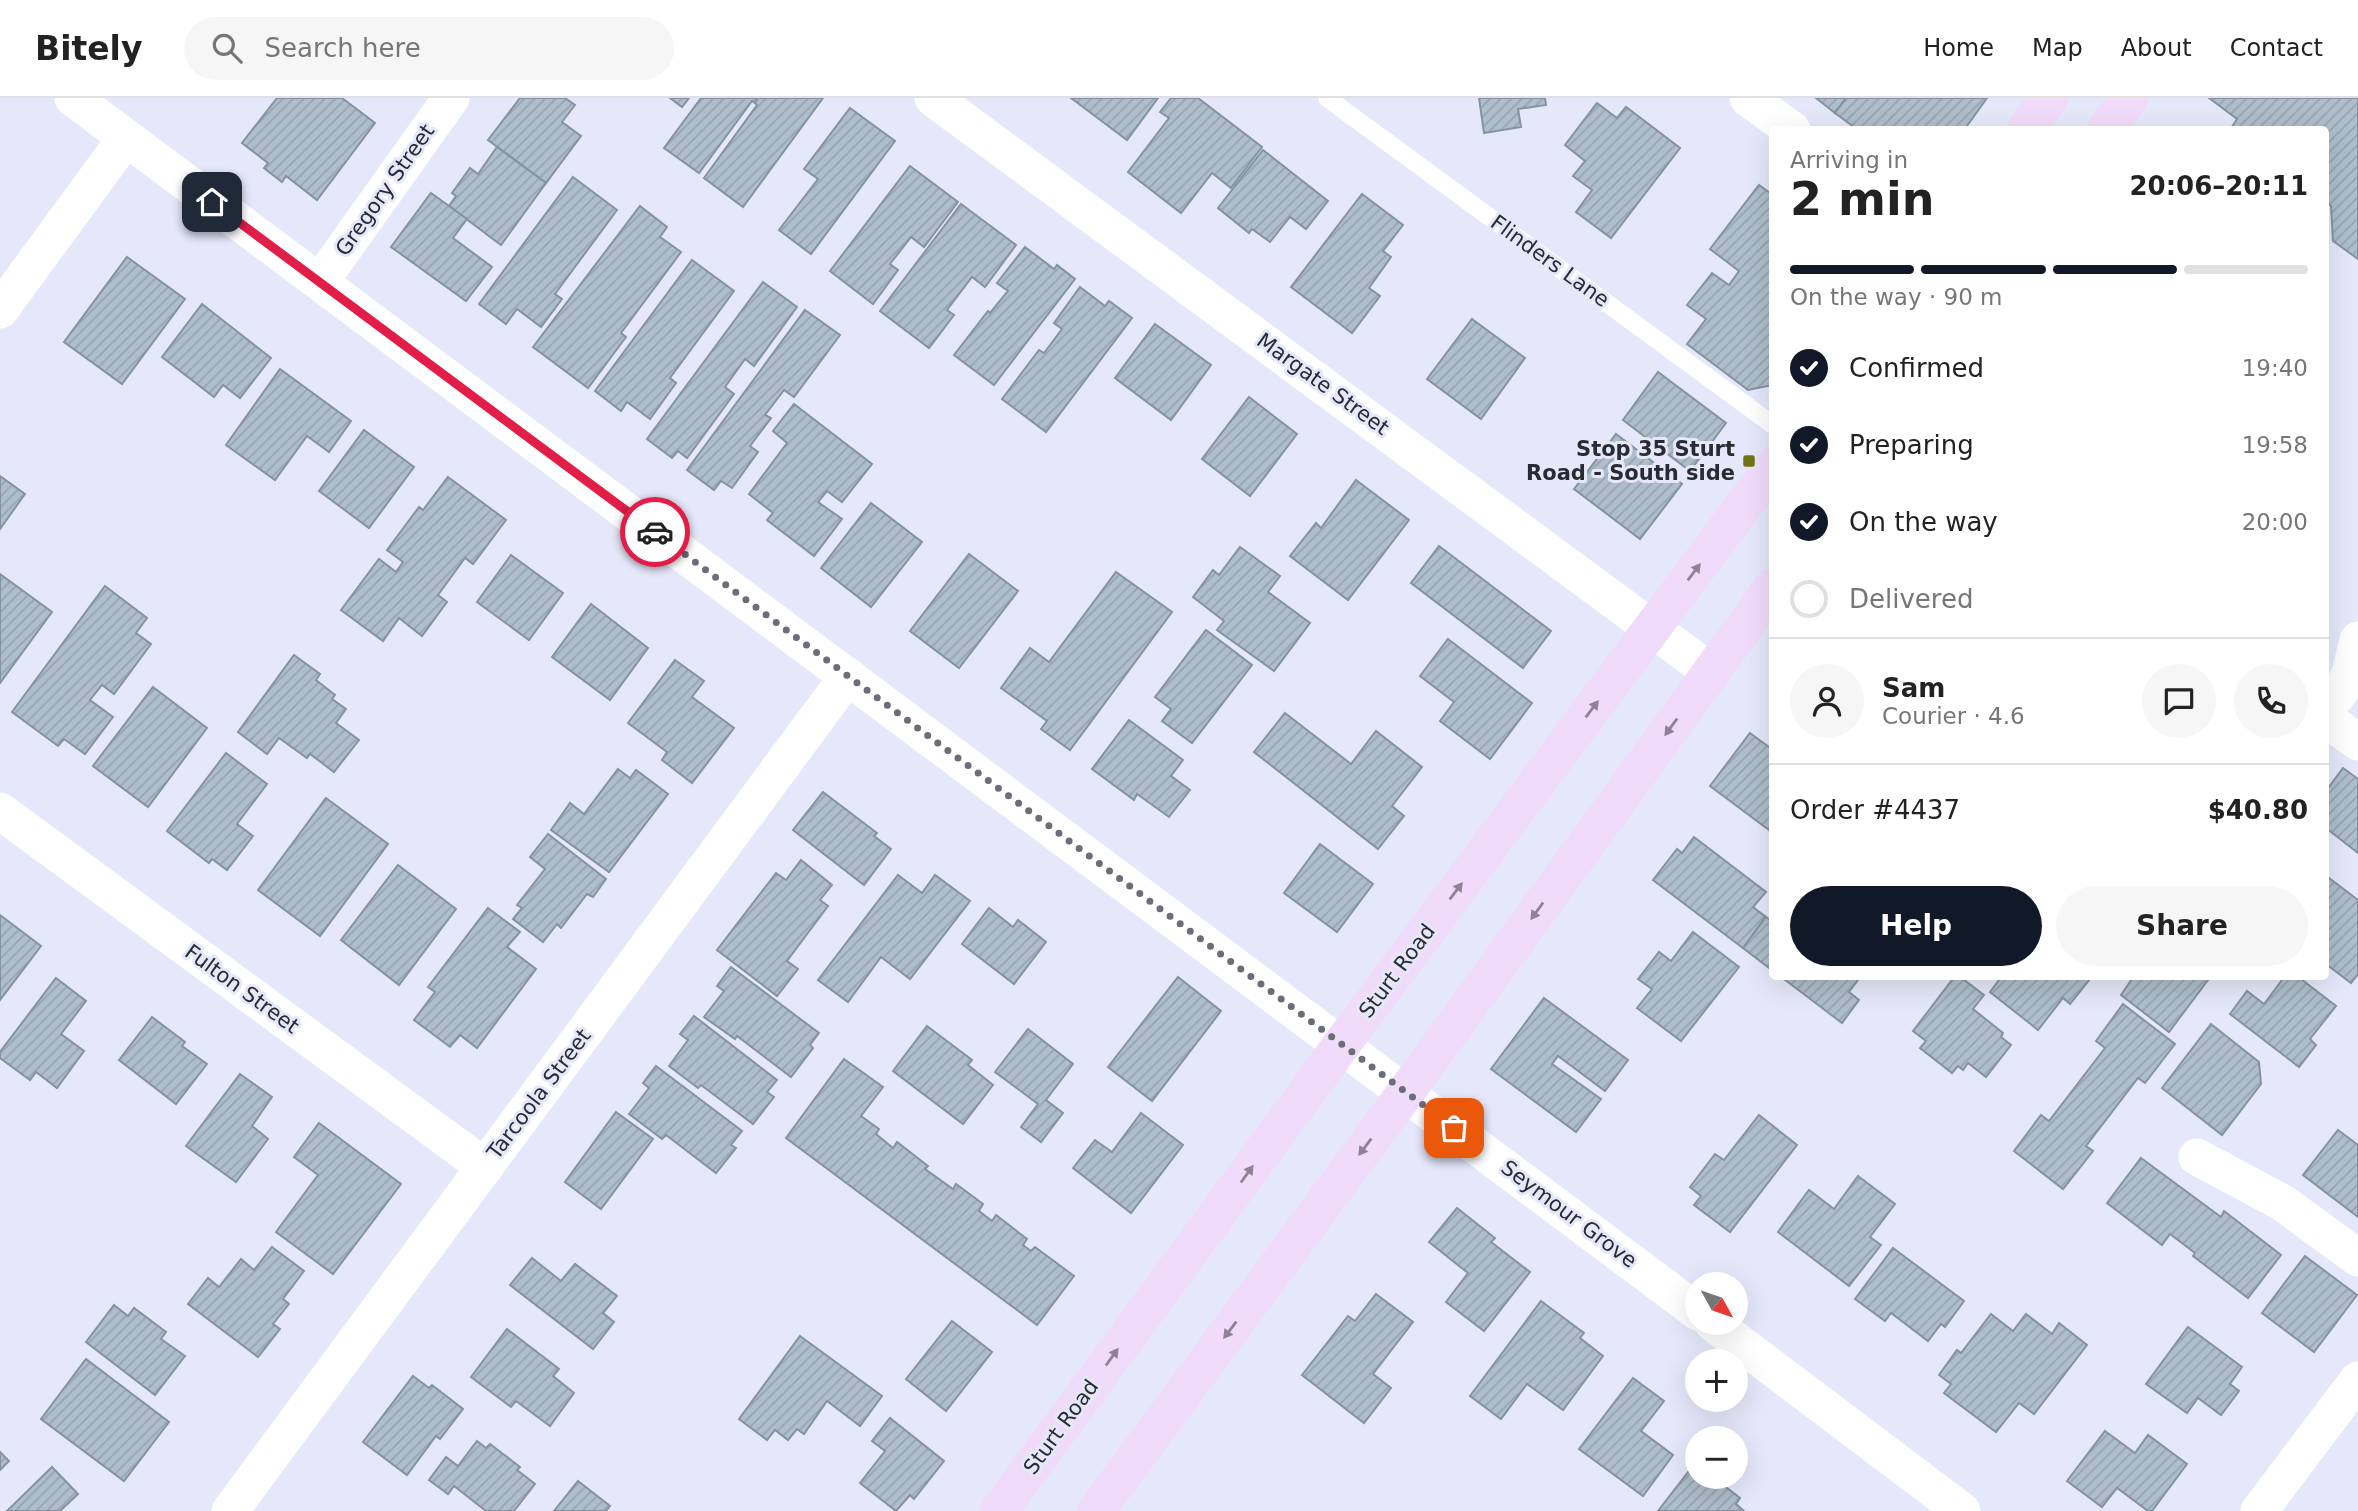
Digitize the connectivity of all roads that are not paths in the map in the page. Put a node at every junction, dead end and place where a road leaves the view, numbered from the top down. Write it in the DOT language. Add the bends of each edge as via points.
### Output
graph roads {
  1 [pos="73,98"];
  2 [pos="451,98"];
  3 [pos="933,98"];
  4 [pos="1327,98"];
  5 [pos="1748,98"];
  6 [pos="2049,98"];
  7 [pos="2129,98"];
  8 [pos="1786,126"];
  9 [pos="2028,126"];
  10 [pos="2109,126"];
  11 [pos="127,138"];
  12 [pos="320,282"];
  13 [pos="0,310"];
  14 [pos="1769,422"];
  15 [pos="1769,471"];
  16 [pos="1769,592"];
  17 [pos="1653,627"];
  18 [pos="2358,640"];
  19 [pos="1711,671"];
  20 [pos="848,676"];
  21 [pos="2329,705"];
  22 [pos="2329,721"];
  23 [pos="2358,742"];
  24 [pos="0,811"];
  25 [pos="1342,1044"];
  26 [pos="1406,1092"];
  27 [pos="2197,1157"];
  28 [pos="485,1167"];
  29 [pos="2358,1258"];
  30 [pos="1685,1302"];
  31 [pos="1729,1335"];
  32 [pos="2358,1380"];
  33 [pos="230,1511"];
  34 [pos="999,1511"];
  35 [pos="1096,1511"];
  36 [pos="1962,1511"];
  37 [pos="2259,1511"];
  1 -- 11 [label="street, Seymour Grove"];
  2 -- 12 [label="street, Gregory Street"];
  3 -- 17 [label="street, Margate Street"];
  4 -- 14 [label="lane, Flinders Lane"];
  5 -- 8 [label="street"];
  6 -- 9 [label="main road"];
  7 -- 10 [label="main road"];
  11 -- 12 [label="street, Seymour Grove"];
  11 -- 13 [label="street"];
  12 -- 20 [label="street, Seymour Grove"];
  17 -- 15 [label="main road, Sturt Road, one-way"];
  16 -- 19 [label="main road"];
  17 -- 19 [label="street, Margate Street"];
  25 -- 17 [label="main road, Sturt Road, one-way"];
  18 -- 21 [label="street" via="2350,674"];
  19 -- 26 [label="main road, one-way"];
  20 -- 25 [label="street, Seymour Grove"];
  20 -- 28 [label="street, Tarcoola Street"];
  22 -- 23 [label="street"];
  24 -- 28 [label="street, Fulton Street"];
  25 -- 26 [label="street, Seymour Grove"];
  34 -- 25 [label="main road, Sturt Road, one-way"];
  26 -- 30 [label="street, Seymour Grove"];
  26 -- 35 [label="main road, one-way"];
  27 -- 29 [label="street" via="2283,1203"];
  28 -- 33 [label="street, Tarcoola Street"];
  31 -- 36 [label="street"];
  32 -- 37 [label="street"];
}
